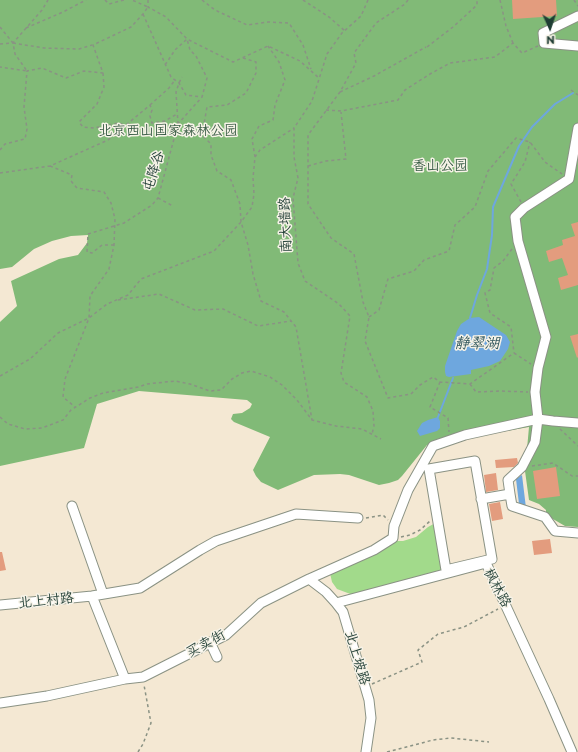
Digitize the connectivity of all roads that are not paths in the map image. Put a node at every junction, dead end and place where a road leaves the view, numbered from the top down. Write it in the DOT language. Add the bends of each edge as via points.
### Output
graph roads {
  1 [pos="578,16"];
  2 [pos="578,46"];
  3 [pos="578,128"];
  4 [pos="538,419"];
  5 [pos="578,423"];
  6 [pos="510,494"];
  7 [pos="481,499"];
  8 [pos="72,506"];
  9 [pos="358,518"];
  10 [pos="578,533"];
  11 [pos="309,579"];
  12 [pos="103,594"];
  13 [pos="92,596"];
  14 [pos="336,603"];
  15 [pos="0,606"];
  16 [pos="210,642"];
  17 [pos="218,657"];
  18 [pos="125,679"];
  19 [pos="0,703"];
  20 [pos="366,752"];
  21 [pos="572,752"];
  1 -- 2 [label="street" via="543,34 544,43"];
  3 -- 4 [label="street" via="569,180 524,208 515,217 518,241 546,338 535,392"];
  4 -- 5 [label="street"];
  4 -- 6 [label="street" via="535,442 522,467 508,480"];
  4 -- 11 [label="street, 买卖街" via="464,435 433,446 408,490 394,526 393,538 374,550"];
  6 -- 7 [label="street"];
  6 -- 10 [label="street" via="512,506 545,517 555,531"];
  7 -- 7 [label="street" via="492,559 446,570 429,469 475,461"];
  8 -- 12 [label="street"];
  9 -- 12 [label="street, 北上村路" via="296,514 216,541 140,588"];
  11 -- 14 [label="street, 北上坡路"];
  11 -- 16 [label="street, 买卖街" via="261,603 226,635"];
  12 -- 13 [label="street, 北上村路"];
  13 -- 15 [label="street, 北上村路"];
  13 -- 18 [label="street"];
  14 -- 20 [label="street, 北上坡路" via="343,612 369,700 371,718"];
  14 -- 21 [label="street, 枫林路" via="486,563"];
  16 -- 17 [label="street"];
  16 -- 18 [label="street, 买卖街" via="143,677"];
  18 -- 19 [label="street, 买卖街"];
}
